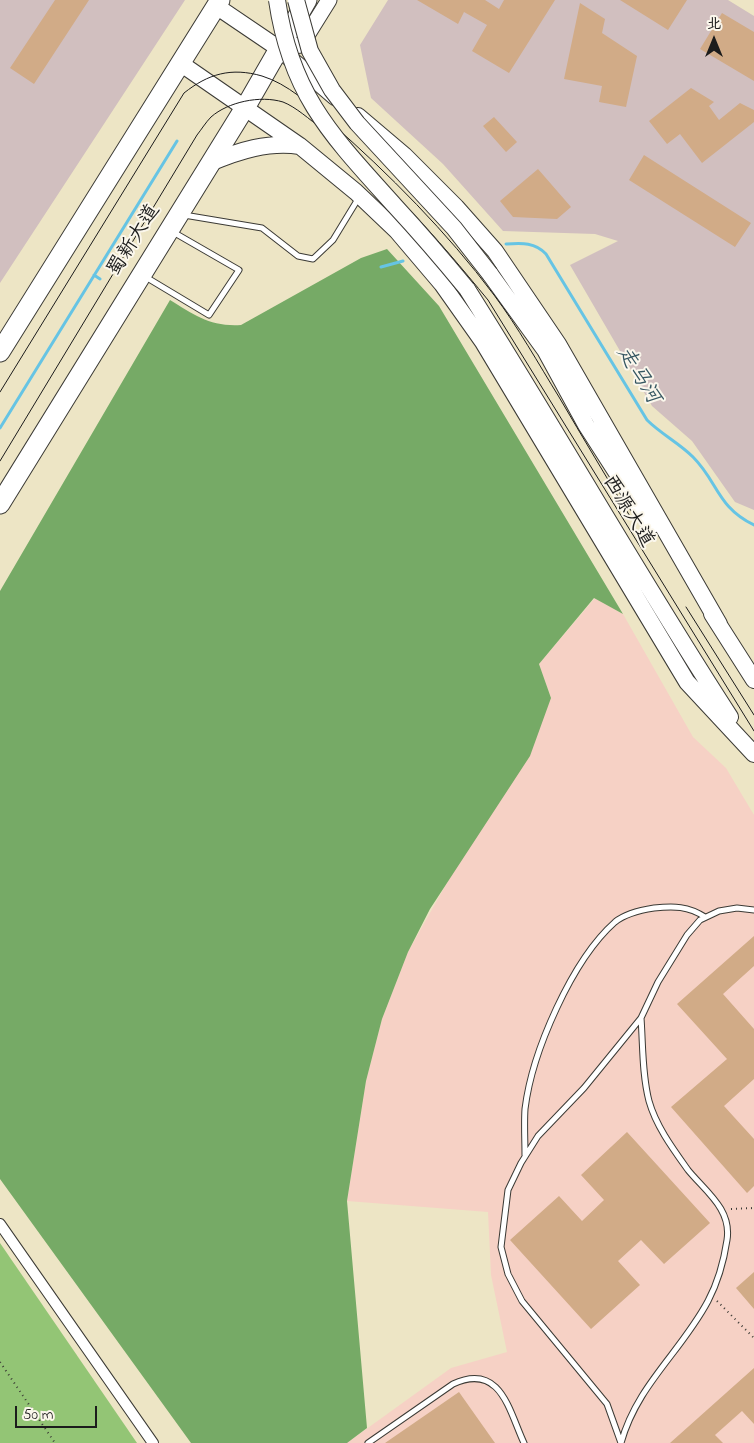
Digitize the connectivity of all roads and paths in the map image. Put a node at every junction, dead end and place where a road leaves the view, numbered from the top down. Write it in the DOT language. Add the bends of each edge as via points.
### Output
graph roads {
  1 [pos="276,0"];
  2 [pos="296,0"];
  3 [pos="307,0"];
  4 [pos="329,0"];
  5 [pos="216,3"];
  6 [pos="278,48"];
  7 [pos="180,63"];
  8 [pos="244,108"];
  9 [pos="300,146"];
  10 [pos="210,162"];
  11 [pos="360,196"];
  12 [pos="174,222"];
  13 [pos="142,274"];
  14 [pos="0,352"];
  15 [pos="0,504"];
  16 [pos="719,624"];
  17 [pos="753,673"];
  18 [pos="754,754"];
  19 [pos="754,910"];
  20 [pos="705,917"];
  21 [pos="641,1018"];
  22 [pos="525,1156"];
  23 [pos="754,1208"];
  24 [pos="723,1210"];
  25 [pos="0,1224"];
  26 [pos="711,1295"];
  27 [pos="754,1338"];
  28 [pos="0,1362"];
  29 [pos="55,1443"];
  30 [pos="154,1443"];
  31 [pos="368,1443"];
  32 [pos="524,1443"];
  33 [pos="621,1443"];
  1 -- 18 [label="main road, 西源大道, bridge" via="294,69 328,131 467,290 663,612"];
  2 -- 16 [label="main road, 西源大道, bridge" via="310,51 332,90 357,123 454,228 490,274 545,350 586,425 669,554"];
  3 -- 6 [label="highway, 蜀新大道"];
  4 -- 6 [label="street" via="301,45"];
  5 -- 6 [label="main road"];
  5 -- 7 [label="highway"];
  6 -- 8 [label="highway, 蜀新大道"];
  6 -- 16 [label="main road" via="404,155 495,251 558,344"];
  7 -- 8 [label="main road"];
  7 -- 14 [label="highway"];
  8 -- 9 [label="main road"];
  8 -- 10 [label="highway, 蜀新大道"];
  9 -- 10 [label="main road" via="270,145"];
  9 -- 11 [label="main road"];
  10 -- 12 [label="highway, 蜀新大道"];
  11 -- 12 [label="lane" via="333,240 314,259 298,256 262,228"];
  11 -- 18 [label="main road" via="397,230 468,320 687,682"];
  12 -- 13 [label="highway, 蜀新大道"];
  12 -- 13 [label="lane" via="239,270 209,315"];
  13 -- 15 [label="highway, 蜀新大道"];
  16 -- 17 [label="main road, 西源大道"];
  19 -- 20 [label="lane" via="737,908"];
  20 -- 21 [label="lane" via="687,935 658,982"];
  20 -- 22 [label="lane" via="691,908 670,906 639,910 616,921 595,944 571,978 541,1046 525,1109"];
  21 -- 22 [label="lane" via="584,1088 538,1136"];
  21 -- 24 [label="lane" via="645,1074 656,1118 676,1154"];
  22 -- 33 [label="lane" via="508,1190 501,1247 508,1274 522,1301 607,1404"];
  23 -- 24 [label="path"];
  24 -- 26 [label="lane" via="727,1238"];
  25 -- 30 [label="street"];
  26 -- 27 [label="path"];
  26 -- 33 [label="lane" via="693,1325 648,1384 626,1425"];
  28 -- 29 [label="path"];
  31 -- 32 [label="lane" via="453,1384 464,1379 479,1379 502,1392"];
}
